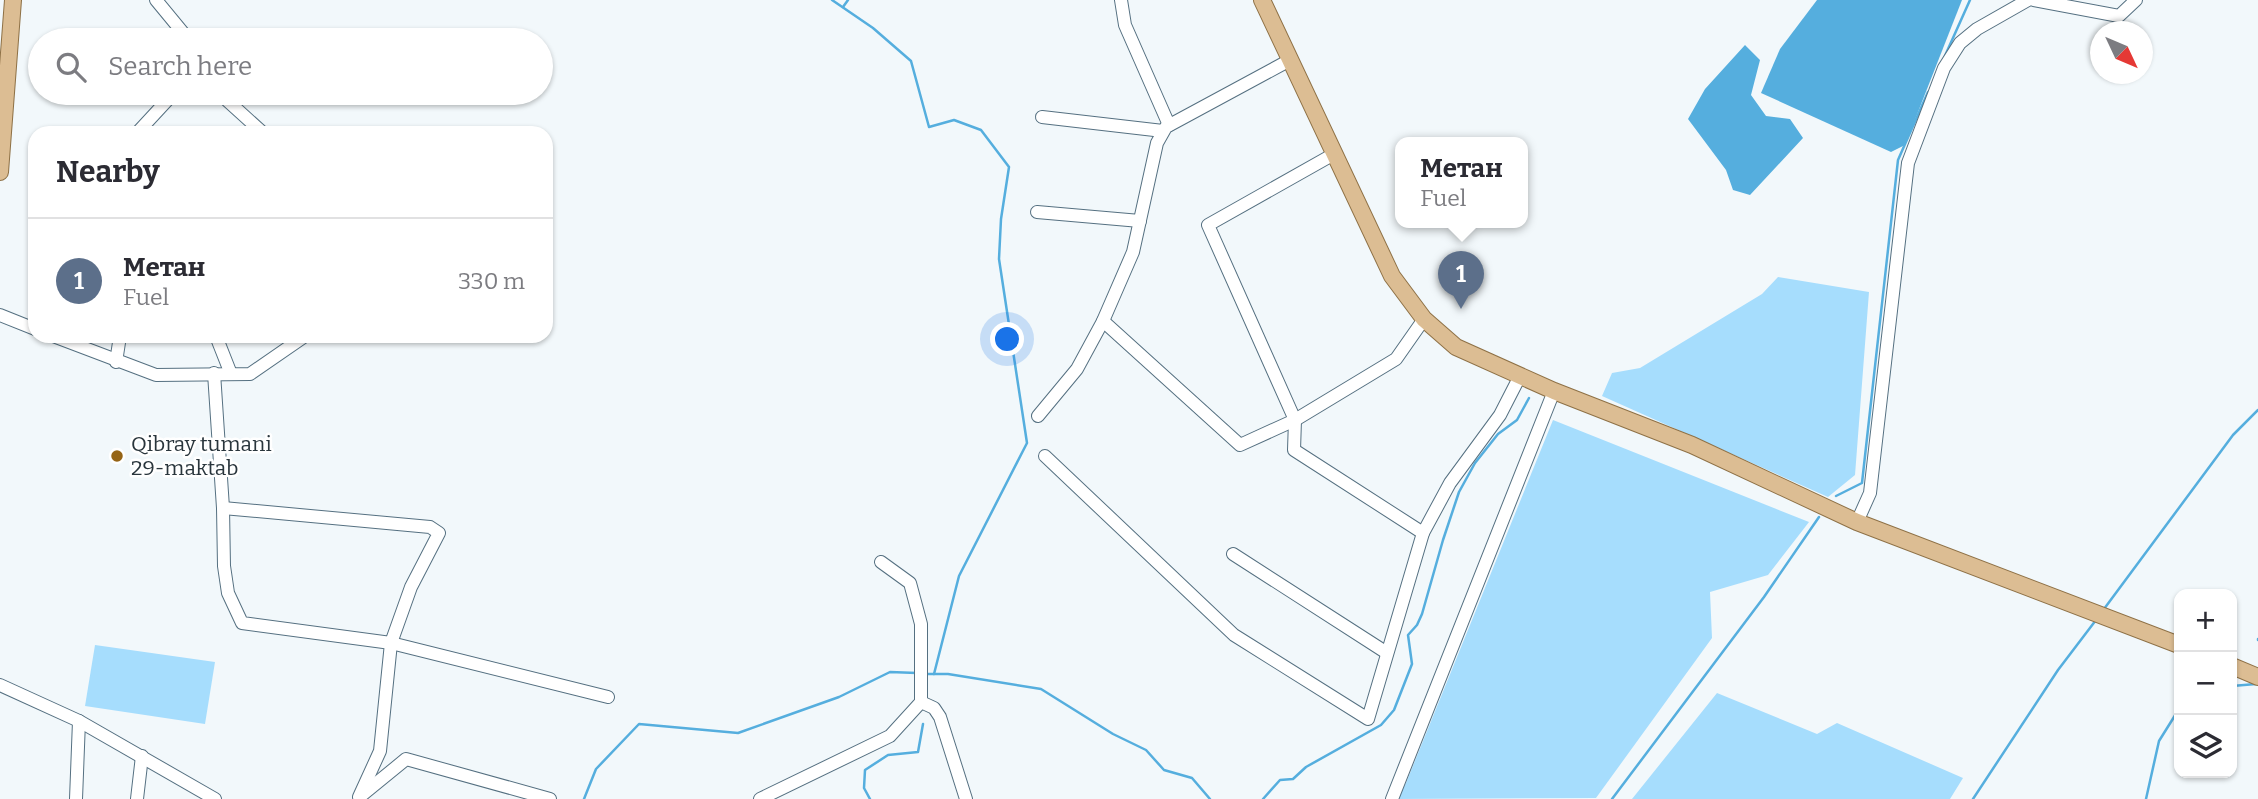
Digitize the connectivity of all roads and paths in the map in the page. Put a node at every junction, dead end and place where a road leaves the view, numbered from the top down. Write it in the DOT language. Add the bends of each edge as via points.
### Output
graph roads {
  1 [pos="13,0"];
  2 [pos="156,0"];
  3 [pos="1121,0"];
  4 [pos="1262,0"];
  5 [pos="2028,0"];
  6 [pos="2034,0"];
  7 [pos="2136,0"];
  8 [pos="179,28"];
  9 [pos="1290,60"];
  10 [pos="163,105"];
  11 [pos="232,105"];
  12 [pos="1042,117"];
  13 [pos="143,126"];
  14 [pos="255,126"];
  15 [pos="1166,128"];
  16 [pos="1334,154"];
  17 [pos="0,172"];
  18 [pos="1037,212"];
  19 [pos="1140,220"];
  20 [pos="0,315"];
  21 [pos="1424,319"];
  22 [pos="1103,321"];
  23 [pos="28,326"];
  24 [pos="70,343"];
  25 [pos="119,343"];
  26 [pos="219,343"];
  27 [pos="295,343"];
  28 [pos="116,362"];
  29 [pos="214,373"];
  30 [pos="231,374"];
  31 [pos="1520,376"];
  32 [pos="1554,391"];
  33 [pos="1038,416"];
  34 [pos="1295,420"];
  35 [pos="1045,456"];
  36 [pos="223,508"];
  37 [pos="1857,522"];
  38 [pos="1423,533"];
  39 [pos="1233,554"];
  40 [pos="881,562"];
  41 [pos="391,643"];
  42 [pos="2174,643"];
  43 [pos="1387,653"];
  44 [pos="2237,668"];
  45 [pos="2258,677"];
  46 [pos="0,685"];
  47 [pos="608,697"];
  48 [pos="921,702"];
  49 [pos="79,721"];
  50 [pos="142,756"];
  51 [pos="358,798"];
  52 [pos="76,799"];
  53 [pos="137,799"];
  54 [pos="215,799"];
  55 [pos="550,799"];
  56 [pos="760,799"];
  57 [pos="966,799"];
  58 [pos="1392,799"];
  1 -- 17 [label="main road"];
  2 -- 8 [label="street"];
  3 -- 15 [label="street" via="1125,25"];
  4 -- 9 [label="main road"];
  5 -- 37 [label="street" via="1960,43 1944,68 1908,163 1870,493"];
  6 -- 7 [label="street" via="2119,16"];
  9 -- 15 [label="street"];
  9 -- 16 [label="main road"];
  10 -- 13 [label="street"];
  11 -- 14 [label="street"];
  12 -- 15 [label="street"];
  15 -- 19 [label="street" via="1157,143"];
  16 -- 21 [label="main road" via="1392,276"];
  16 -- 34 [label="street" via="1208,225"];
  18 -- 19 [label="street"];
  19 -- 22 [label="street" via="1133,252"];
  20 -- 23 [label="street"];
  21 -- 31 [label="main road" via="1456,347"];
  21 -- 34 [label="street" via="1396,359"];
  22 -- 33 [label="street" via="1077,369"];
  22 -- 34 [label="street" via="1240,445"];
  24 -- 28 [label="street"];
  25 -- 28 [label="street"];
  26 -- 30 [label="street"];
  27 -- 30 [label="street" via="250,374"];
  28 -- 29 [label="street" via="156,375"];
  29 -- 30 [label="street"];
  29 -- 36 [label="street"];
  31 -- 32 [label="main road"];
  31 -- 38 [label="street"];
  32 -- 37 [label="main road" via="1692,445"];
  32 -- 58 [label="street"];
  34 -- 38 [label="street" via="1294,450"];
  35 -- 43 [label="street" via="1234,635 1368,719"];
  36 -- 41 [label="street" via="228,593 242,623"];
  36 -- 41 [label="street" via="430,527 439,533 411,587"];
  37 -- 42 [label="main road"];
  38 -- 43 [label="street"];
  39 -- 43 [label="street"];
  40 -- 48 [label="street" via="910,583 921,624"];
  41 -- 47 [label="street"];
  41 -- 51 [label="street" via="380,751"];
  44 -- 45 [label="main road"];
  46 -- 49 [label="street"];
  48 -- 56 [label="street" via="890,736"];
  48 -- 57 [label="street" via="940,717"];
  49 -- 50 [label="street"];
  49 -- 52 [label="street"];
  50 -- 53 [label="street"];
  50 -- 54 [label="street"];
  51 -- 55 [label="street" via="406,759"];
}
